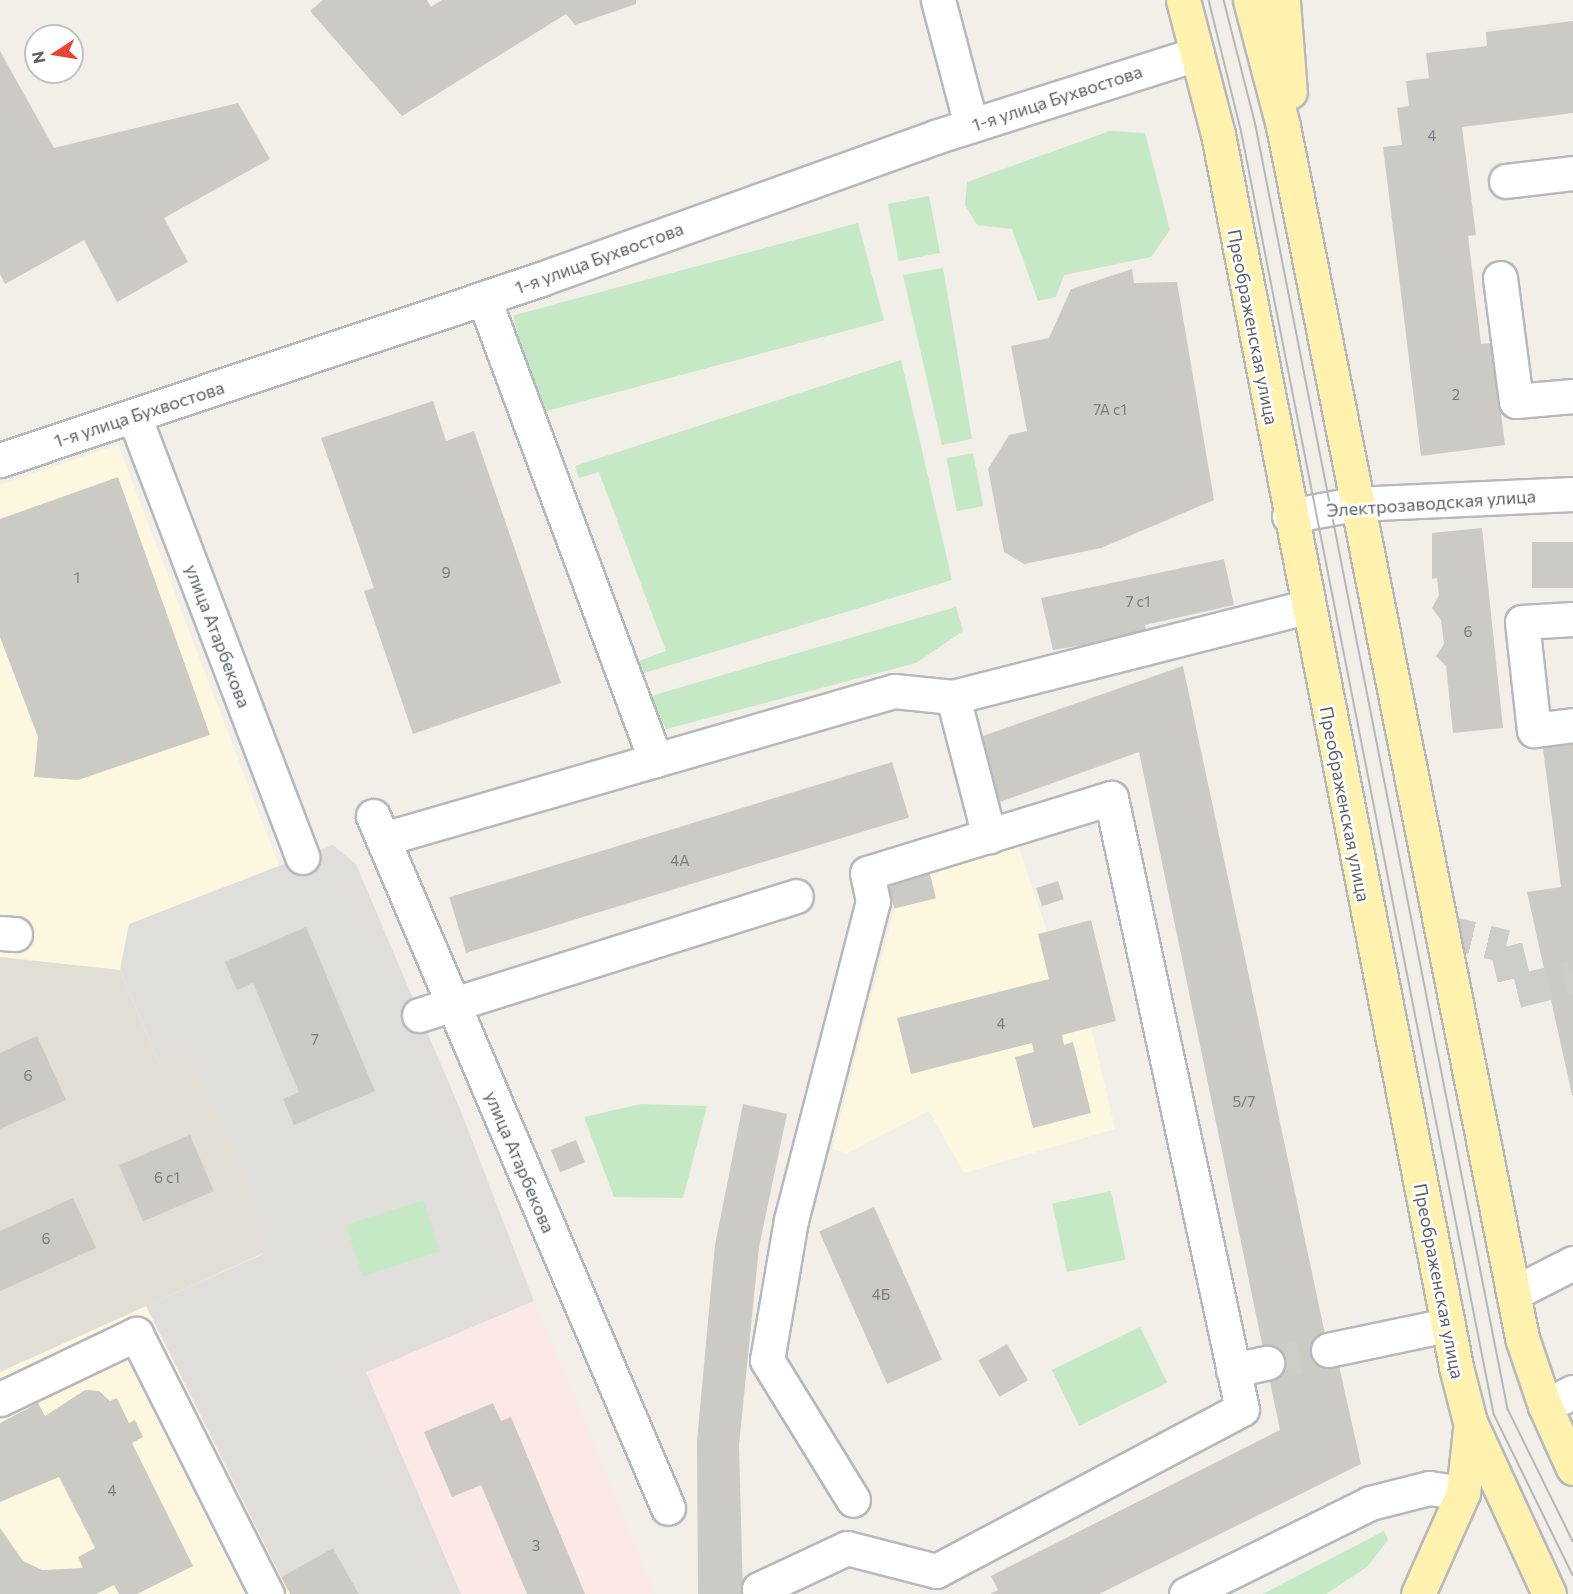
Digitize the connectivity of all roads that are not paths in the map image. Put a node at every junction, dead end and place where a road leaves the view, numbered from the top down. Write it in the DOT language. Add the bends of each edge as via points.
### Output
graph roads {
  1 [pos="938,0"];
  2 [pos="1183,0"];
  3 [pos="1250,0"];
  4 [pos="1287,1"];
  5 [pos="1197,54"];
  6 [pos="1282,119"];
  7 [pos="971,125"];
  8 [pos="1573,173"];
  9 [pos="1506,181"];
  10 [pos="1500,278"];
  11 [pos="484,298"];
  12 [pos="1573,396"];
  13 [pos="134,416"];
  14 [pos="0,460"];
  15 [pos="1573,494"];
  16 [pos="1354,504"];
  17 [pos="1289,516"];
  18 [pos="1306,607"];
  19 [pos="1573,619"];
  20 [pos="953,697"];
  21 [pos="1573,725"];
  22 [pos="655,760"];
  23 [pos="990,836"];
  24 [pos="302,857"];
  25 [pos="796,896"];
  26 [pos="452,1002"];
  27 [pos="419,1015"];
  28 [pos="1573,1263"];
  29 [pos="1514,1293"];
  30 [pos="1447,1324"];
  31 [pos="1328,1350"];
  32 [pos="1267,1363"];
  33 [pos="1233,1370"];
  34 [pos="0,1399"];
  35 [pos="1561,1419"];
  36 [pos="1470,1422"];
  37 [pos="1573,1468"];
  38 [pos="1462,1493"];
  39 [pos="853,1500"];
  40 [pos="668,1508"];
  41 [pos="267,1594"];
  42 [pos="760,1594"];
  43 [pos="1186,1594"];
  44 [pos="1418,1594"];
  45 [pos="1549,1594"];
  1 -- 7 [label="street"];
  2 -- 5 [label="main road, Преображенская улица"];
  3 -- 6 [label="main road"];
  4 -- 6 [label="main road" via="1291,95"];
  5 -- 7 [label="street, 1-я улица Бухвостова"];
  5 -- 17 [label="main road, Преображенская улица" via="1218,134"];
  6 -- 16 [label="main road"];
  7 -- 11 [label="street, 1-я улица Бухвостова"];
  8 -- 9 [label="street"];
  10 -- 12 [label="street" via="1516,401"];
  11 -- 13 [label="street, 1-я улица Бухвостова"];
  11 -- 22 [label="street"];
  13 -- 14 [label="street, 1-я улица Бухвостова"];
  13 -- 24 [label="street, улица Атарбекова"];
  15 -- 16 [label="street, Электрозаводская улица"];
  16 -- 17 [label="street, Электрозаводская улица"];
  16 -- 29 [label="main road"];
  17 -- 18 [label="main road, Преображенская улица"];
  18 -- 20 [label="street"];
  18 -- 30 [label="main road, Преображенская улица"];
  19 -- 21 [label="street" via="1522,622 1534,730"];
  20 -- 22 [label="street" via="894,691"];
  20 -- 23 [label="street"];
  22 -- 26 [label="street, улица Атарбекова" via="378,827"];
  23 -- 33 [label="street" via="1111,798"];
  23 -- 39 [label="street" via="867,873 873,901 791,1220 767,1360"];
  25 -- 26 [label="street"];
  26 -- 27 [label="street"];
  26 -- 40 [label="street, улица Атарбекова"];
  28 -- 29 [label="street"];
  29 -- 35 [label="main road" via="1522,1338"];
  30 -- 31 [label="street"];
  30 -- 36 [label="main road, Преображенская улица"];
  32 -- 33 [label="street"];
  33 -- 42 [label="street" via="1242,1409 936,1571 847,1548 759,1588"];
  34 -- 41 [label="street" via="136,1334"];
  35 -- 37 [label="main road"];
  36 -- 38 [label="main road" via="1470,1462"];
  36 -- 45 [label="main road, Преображенская улица"];
  38 -- 43 [label="street" via="1429,1488 1370,1503"];
  38 -- 44 [label="main road"];
}
